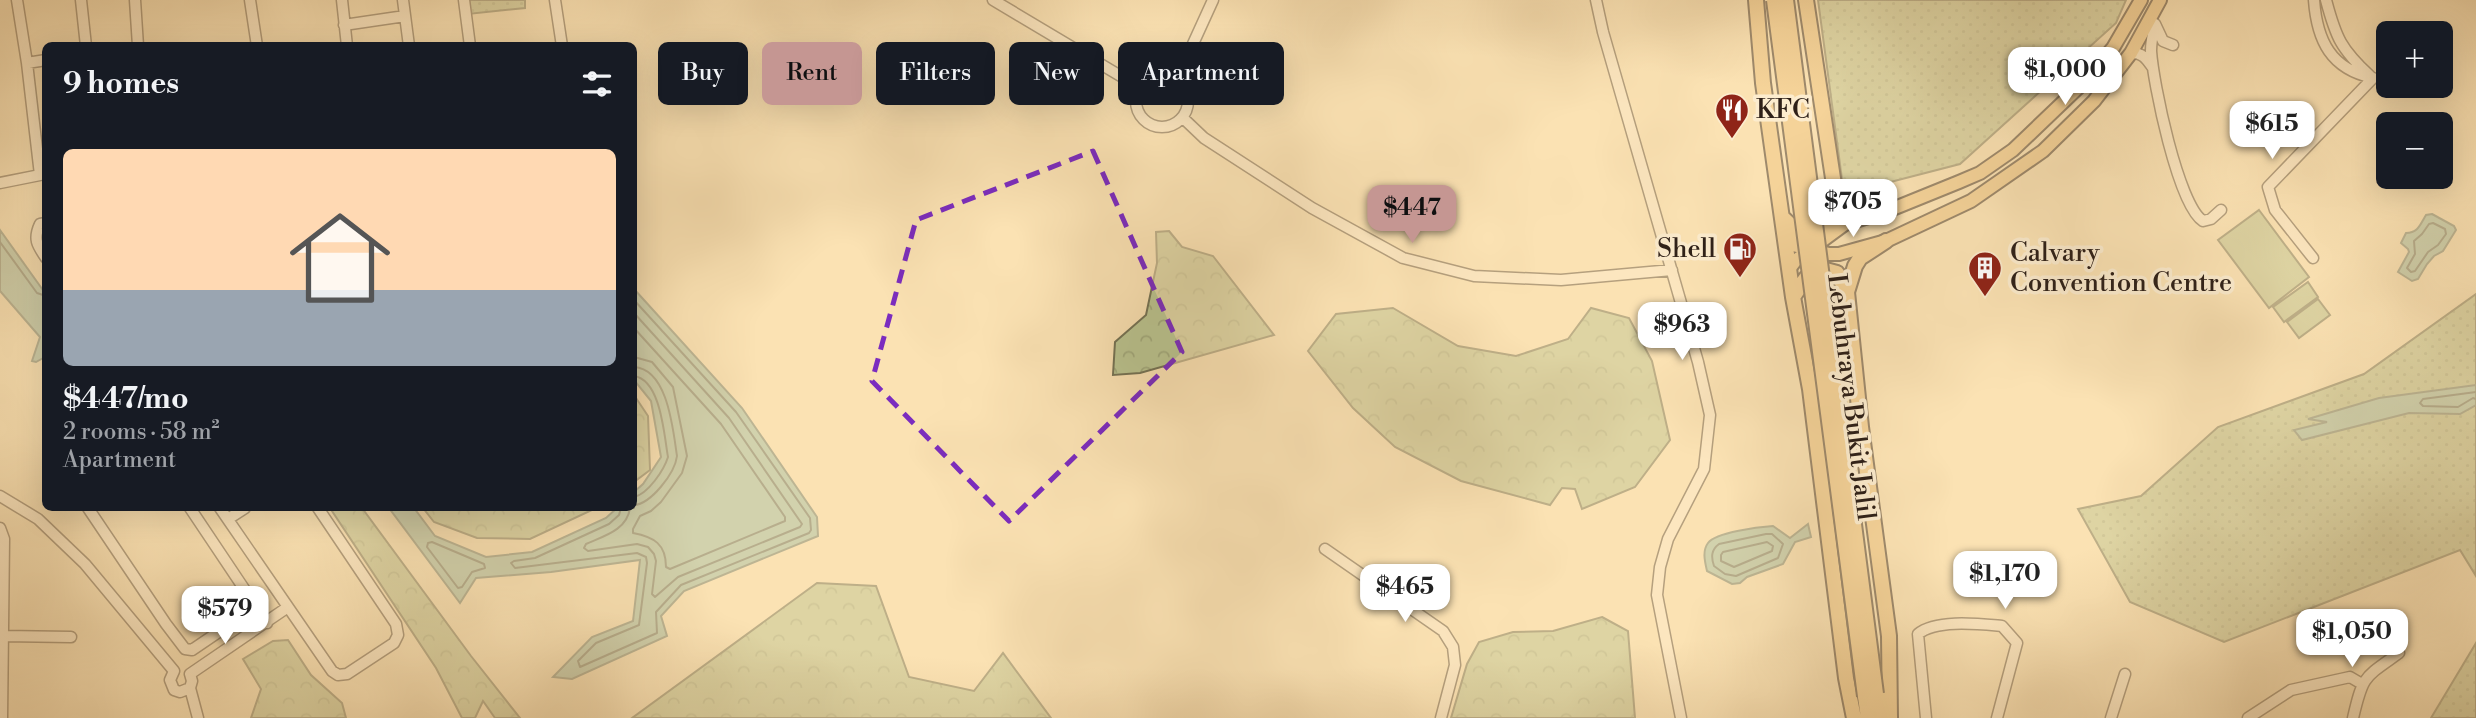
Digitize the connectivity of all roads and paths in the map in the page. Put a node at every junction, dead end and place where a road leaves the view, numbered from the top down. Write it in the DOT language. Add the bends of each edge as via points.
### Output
graph roads {
  1 [pos="17,0"];
  2 [pos="81,0"];
  3 [pos="135,0"];
  4 [pos="250,0"];
  5 [pos="342,0"];
  6 [pos="403,0"];
  7 [pos="464,0"];
  8 [pos="555,0"];
  9 [pos="993,0"];
  10 [pos="1213,0"];
  11 [pos="1596,0"];
  12 [pos="1756,0"];
  13 [pos="1774,0"];
  14 [pos="1786,0"];
  15 [pos="1806,0"];
  16 [pos="2141,0"];
  17 [pos="2314,0"];
  18 [pos="2326,0"];
  19 [pos="2158,5"];
  20 [pos="405,16"];
  21 [pos="2155,24"];
  22 [pos="344,25"];
  23 [pos="86,42"];
  24 [pos="138,42"];
  25 [pos="256,42"];
  26 [pos="346,42"];
  27 [pos="408,42"];
  28 [pos="469,42"];
  29 [pos="561,42"];
  30 [pos="1194,42"];
  31 [pos="2173,46"];
  32 [pos="2131,53"];
  33 [pos="42,61"];
  34 [pos="27,63"];
  35 [pos="2153,68"];
  36 [pos="1118,74"];
  37 [pos="2373,78"];
  38 [pos="1135,105"];
  39 [pos="1187,105"];
  40 [pos="1183,118"];
  41 [pos="42,168"];
  42 [pos="42,175"];
  43 [pos="0,184"];
  44 [pos="1836,198"];
  45 [pos="2221,210"];
  46 [pos="1885,212"];
  47 [pos="1782,217"];
  48 [pos="42,224"];
  49 [pos="1845,224"];
  50 [pos="1785,234"];
  51 [pos="1886,242"];
  52 [pos="1812,250"];
  53 [pos="1853,250"];
  54 [pos="42,252"];
  55 [pos="2313,258"];
  56 [pos="1789,269"];
  57 [pos="1672,270"];
  58 [pos="1847,292"];
  59 [pos="1793,298"];
  60 [pos="0,496"];
  61 [pos="90,511"];
  62 [pos="192,511"];
  63 [pos="222,511"];
  64 [pos="240,511"];
  65 [pos="319,511"];
  66 [pos="228,519"];
  67 [pos="0,528"];
  68 [pos="1325,549"];
  69 [pos="257,606"];
  70 [pos="288,607"];
  71 [pos="267,623"];
  72 [pos="3,636"];
  73 [pos="71,637"];
  74 [pos="2399,653"];
  75 [pos="174,671"];
  76 [pos="190,674"];
  77 [pos="2125,674"];
  78 [pos="2362,684"];
  79 [pos="190,688"];
  80 [pos="1871,695"];
  81 [pos="2,718"];
  82 [pos="198,718"];
  83 [pos="1441,718"];
  84 [pos="1681,718"];
  85 [pos="1854,718"];
  86 [pos="1868,718"];
  87 [pos="1879,718"];
  88 [pos="1890,718"];
  89 [pos="1926,718"];
  90 [pos="1997,718"];
  91 [pos="2111,718"];
  92 [pos="2248,718"];
  93 [pos="2353,718"];
  1 -- 34 [label="street"];
  2 -- 23 [label="street"];
  3 -- 24 [label="street"];
  4 -- 25 [label="street"];
  5 -- 22 [label="street"];
  6 -- 20 [label="street"];
  7 -- 28 [label="street"];
  8 -- 29 [label="street"];
  9 -- 36 [label="street"];
  10 -- 30 [label="street"];
  11 -- 57 [label="street"];
  12 -- 47 [label="highway"];
  13 -- 80 [label="highway, Lebuhraya Bukit Jalil, bridge"];
  14 -- 80 [label="highway, Lebuhraya Bukit Jalil, bridge"];
  15 -- 44 [label="highway"];
  16 -- 46 [label="main road" via="2113,48 2013,150 1980,173"];
  17 -- 37 [label="street" via="2316,24 2326,48 2354,74"];
  18 -- 37 [label="street" via="2339,42"];
  19 -- 21 [label="street"];
  19 -- 32 [label="main road"];
  20 -- 22 [label="street"];
  20 -- 27 [label="street"];
  21 -- 31 [label="street" via="2163,41"];
  21 -- 35 [label="street"];
  22 -- 26 [label="street"];
  32 -- 35 [label="street" via="2146,57"];
  32 -- 51 [label="main road" via="2094,102 2042,151 1956,209"];
  33 -- 34 [label="street"];
  34 -- 41 [label="street"];
  35 -- 45 [label="street" via="2162,123 2188,199 2203,221"];
  37 -- 55 [label="street" via="2268,187 2275,210"];
  38 -- 40 [label="street" via="1150,125 1168,127"];
  39 -- 40 [label="street"];
  40 -- 57 [label="street" via="1204,138 1312,208 1403,258 1474,276 1561,280"];
  42 -- 43 [label="street"];
  44 -- 46 [label="highway" via="1857,210"];
  44 -- 47 [label="highway" via="1830,227 1818,239 1802,236"];
  46 -- 49 [label="main road"];
  47 -- 50 [label="highway"];
  48 -- 54 [label="street" via="36,244"];
  49 -- 52 [label="main road"];
  49 -- 53 [label="main road" via="1843,244"];
  50 -- 52 [label="main road" via="1793,245"];
  50 -- 56 [label="highway"];
  51 -- 53 [label="main road"];
  51 -- 58 [label="highway" via="1860,258"];
  52 -- 53 [label="main road" via="1829,254"];
  52 -- 56 [label="main road"];
  56 -- 59 [label="highway"];
  57 -- 84 [label="street" via="1710,415 1704,469 1668,539 1658,581"];
  58 -- 59 [label="highway" via="1837,273 1822,269 1805,278"];
  58 -- 88 [label="highway" via="1889,636"];
  59 -- 85 [label="highway" via="1810,389"];
  60 -- 75 [label="street" via="38,519 85,564"];
  61 -- 69 [label="street" via="186,649 192,650"];
  62 -- 69 [label="street"];
  63 -- 66 [label="street"];
  64 -- 66 [label="street"];
  65 -- 70 [label="street" via="396,624 398,635 394,643 338,676"];
  66 -- 70 [label="street"];
  67 -- 72 [label="street" via="4,539"];
  68 -- 83 [label="street" via="1443,631 1453,647 1455,665"];
  69 -- 71 [label="street"];
  70 -- 71 [label="street"];
  71 -- 76 [label="street"];
  72 -- 73 [label="street"];
  72 -- 81 [label="street"];
  74 -- 78 [label="street"];
  75 -- 76 [label="street"];
  75 -- 79 [label="street" via="170,680 174,690"];
  76 -- 79 [label="street"];
  77 -- 91 [label="street"];
  78 -- 92 [label="street" via="2350,677 2291,690"];
  78 -- 93 [label="street"];
  79 -- 82 [label="street"];
  80 -- 86 [label="highway, Lebuhraya Bukit Jalil"];
  80 -- 87 [label="highway, Lebuhraya Bukit Jalil"];
  89 -- 90 [label="street" via="1918,634 1924,628 1966,623 2002,626 2017,643"];
}
